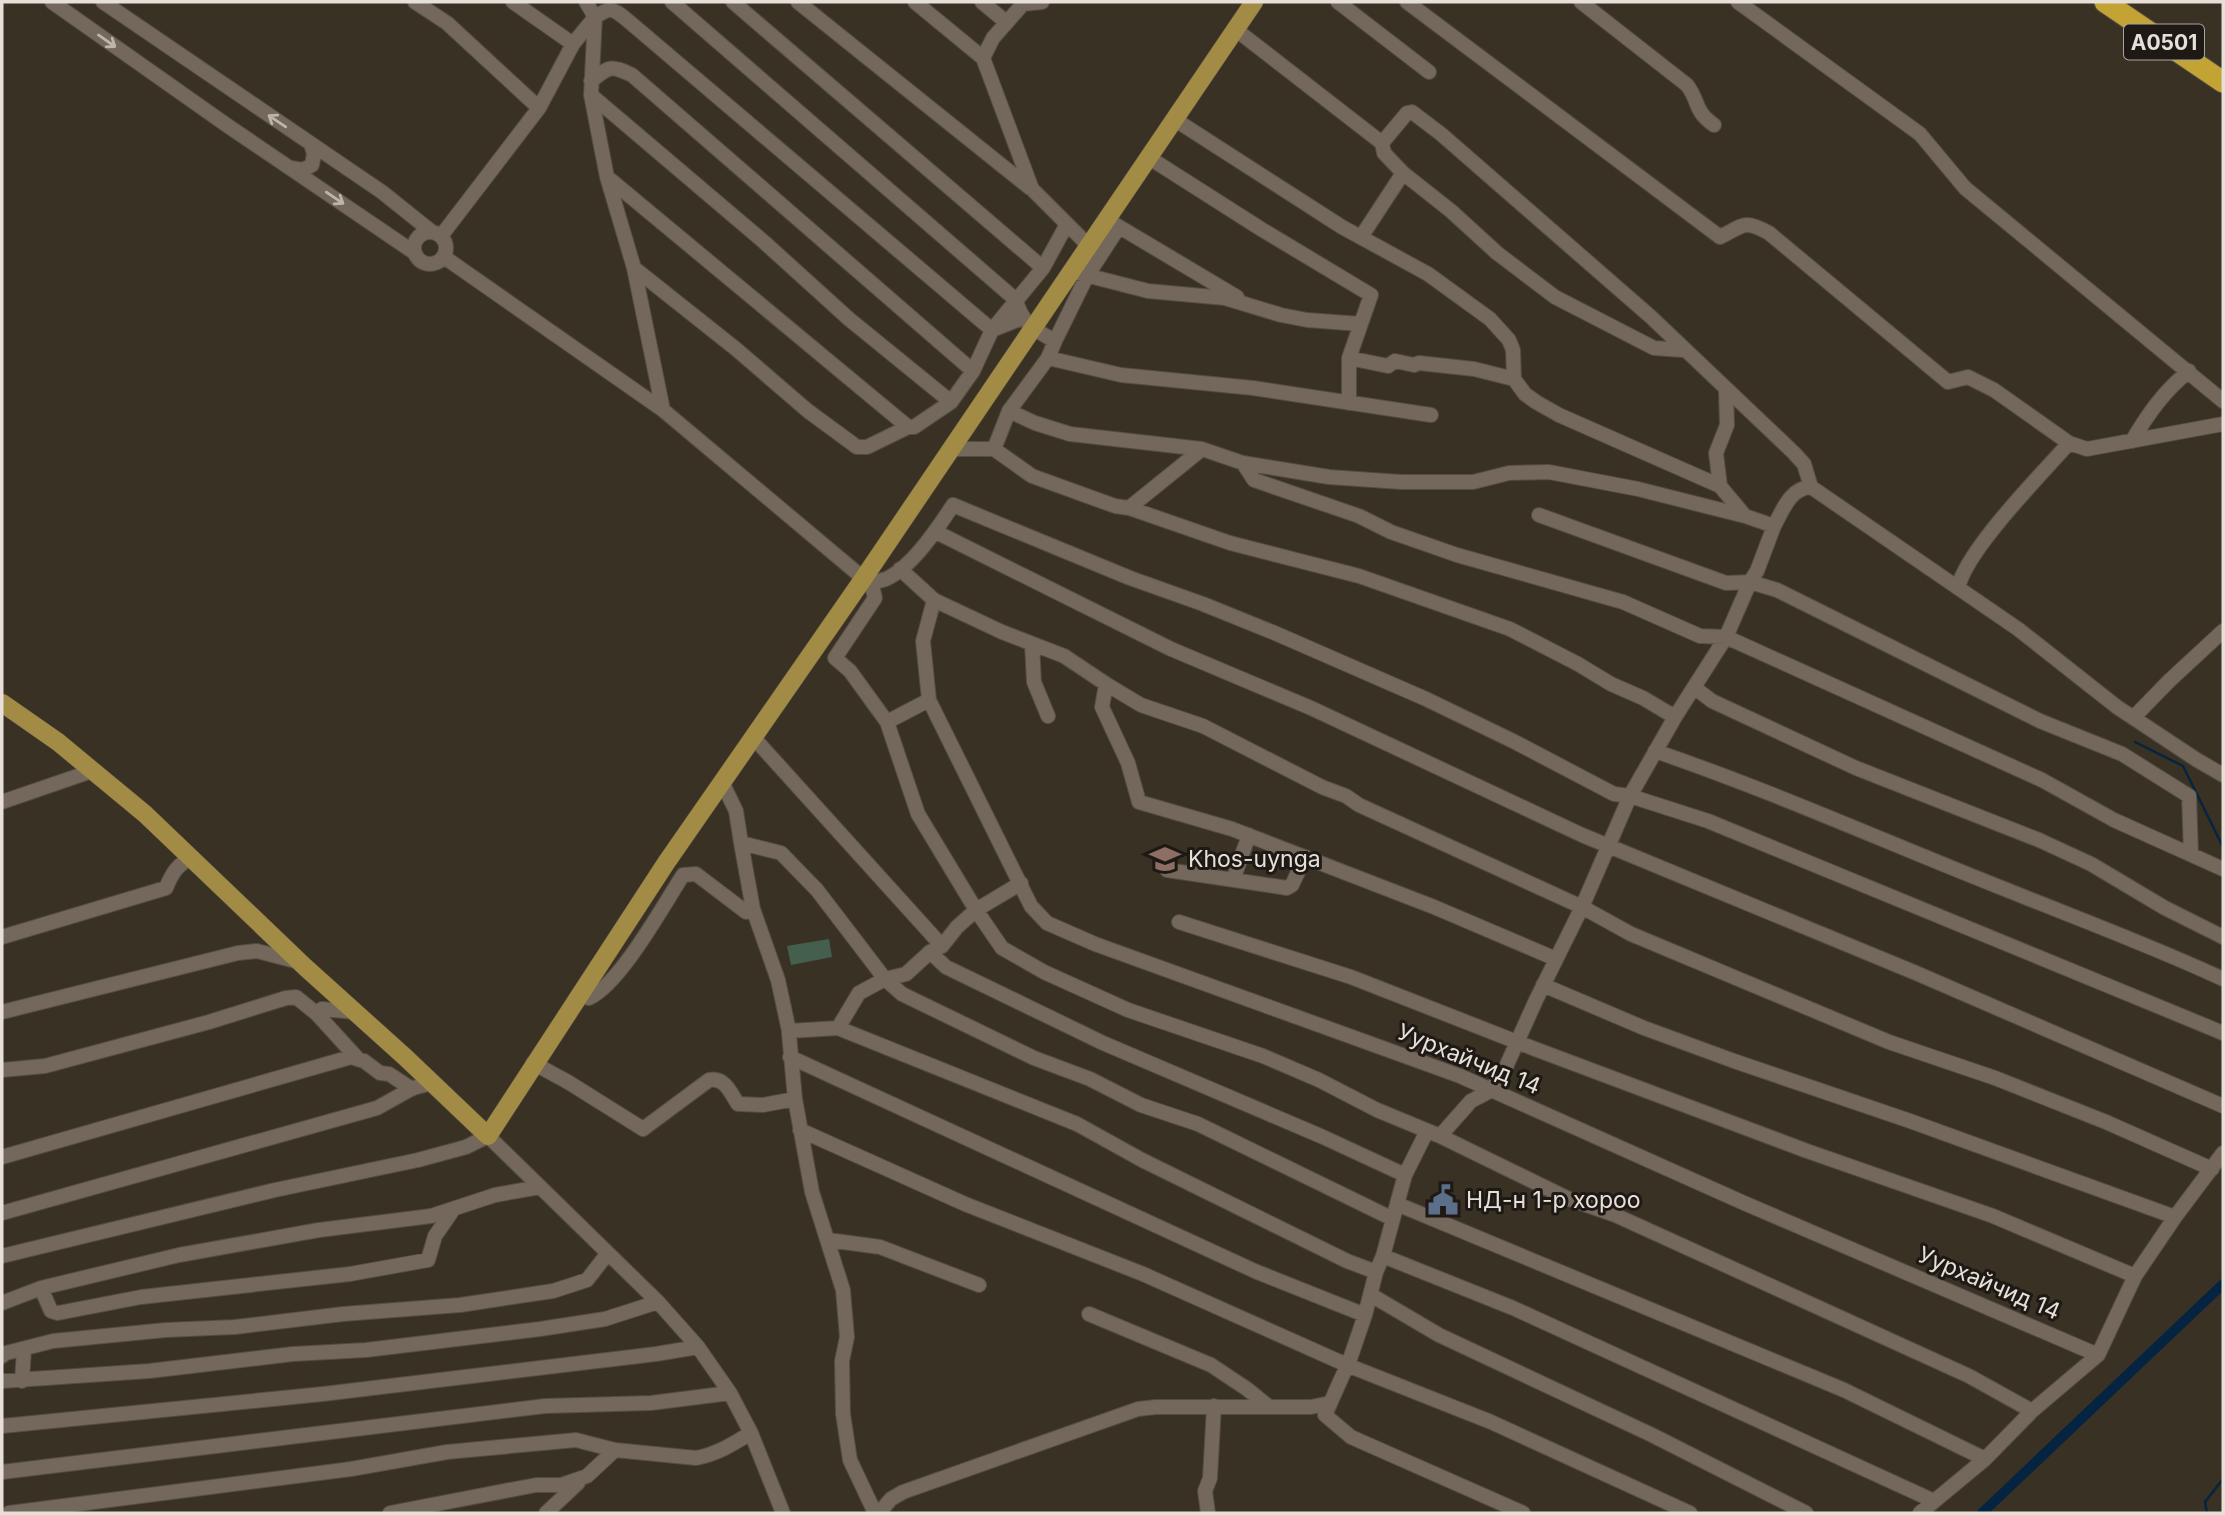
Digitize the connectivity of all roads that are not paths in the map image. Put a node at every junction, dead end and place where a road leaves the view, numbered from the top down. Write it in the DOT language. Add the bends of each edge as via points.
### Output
graph roads {
  1 [pos="52,2"];
  2 [pos="103,2"];
  3 [pos="415,2"];
  4 [pos="513,2"];
  5 [pos="586,2"];
  6 [pos="671,2"];
  7 [pos="733,2"];
  8 [pos="798,2"];
  9 [pos="915,2"];
  10 [pos="982,2"];
  11 [pos="1042,2"];
  12 [pos="1254,2"];
  13 [pos="1338,2"];
  14 [pos="1408,2"];
  15 [pos="1581,2"];
  16 [pos="1738,2"];
  17 [pos="2105,2"];
  18 [pos="594,17"];
  19 [pos="1006,22"];
  20 [pos="1235,29"];
  21 [pos="573,44"];
  22 [pos="983,58"];
  23 [pos="1429,72"];
  24 [pos="2223,82"];
  25 [pos="591,88"];
  26 [pos="539,108"];
  27 [pos="1174,120"];
  28 [pos="1714,125"];
  29 [pos="1382,143"];
  30 [pos="311,144"];
  31 [pos="1148,157"];
  32 [pos="290,168"];
  33 [pos="1403,173"];
  34 [pos="607,177"];
  35 [pos="1032,189"];
  36 [pos="1112,223"];
  37 [pos="1067,224"];
  38 [pos="436,234"];
  39 [pos="1361,237"];
  40 [pos="1088,245"];
  41 [pos="415,253"];
  42 [pos="444,257"];
  43 [pos="634,268"];
  44 [pos="1043,268"];
  45 [pos="1079,274"];
  46 [pos="1016,300"];
  47 [pos="1255,308"];
  48 [pos="1027,323"];
  49 [pos="1362,324"];
  50 [pos="992,330"];
  51 [pos="1055,341"];
  52 [pos="1683,350"];
  53 [pos="1048,358"];
  54 [pos="1349,358"];
  55 [pos="973,371"];
  56 [pos="2189,371"];
  57 [pos="1514,379"];
  58 [pos="1726,391"];
  59 [pos="2223,401"];
  60 [pos="951,402"];
  61 [pos="1349,403"];
  62 [pos="663,410"];
  63 [pos="1009,411"];
  64 [pos="1431,415"];
  65 [pos="2223,424"];
  66 [pos="908,427"];
  67 [pos="2132,441"];
  68 [pos="2069,443"];
  69 [pos="950,449"];
  70 [pos="994,449"];
  71 [pos="1202,449"];
  72 [pos="1243,463"];
  73 [pos="1720,486"];
  74 [pos="1811,487"];
  75 [pos="1129,508"];
  76 [pos="1539,515"];
  77 [pos="1745,516"];
  78 [pos="1774,526"];
  79 [pos="936,532"];
  80 [pos="901,569"];
  81 [pos="864,581"];
  82 [pos="1750,582"];
  83 [pos="1958,589"];
  84 [pos="934,600"];
  85 [pos="2223,631"];
  86 [pos="1726,637"];
  87 [pos="1032,643"];
  88 [pos="1106,684"];
  89 [pos="1695,688"];
  90 [pos="929,700"];
  91 [pos="2,703"];
  92 [pos="1048,716"];
  93 [pos="2134,717"];
  94 [pos="1675,718"];
  95 [pos="887,722"];
  96 [pos="752,737"];
  97 [pos="1655,751"];
  98 [pos="92,771"];
  99 [pos="2223,775"];
  100 [pos="722,782"];
  101 [pos="1630,796"];
  102 [pos="2,802"];
  103 [pos="1249,835"];
  104 [pos="741,843"];
  105 [pos="1611,845"];
  106 [pos="2191,853"];
  107 [pos="1305,857"];
  108 [pos="193,858"];
  109 [pos="2223,869"];
  110 [pos="1167,870"];
  111 [pos="1233,880"];
  112 [pos="1021,883"];
  113 [pos="1582,907"];
  114 [pos="753,909"];
  115 [pos="976,910"];
  116 [pos="1179,922"];
  117 [pos="2,937"];
  118 [pos="2223,937"];
  119 [pos="935,949"];
  120 [pos="1556,959"];
  121 [pos="300,962"];
  122 [pos="885,979"];
  123 [pos="2223,979"];
  124 [pos="1543,985"];
  125 [pos="579,995"];
  126 [pos="2,1012"];
  127 [pos="355,1012"];
  128 [pos="317,1014"];
  129 [pos="838,1028"];
  130 [pos="789,1031"];
  131 [pos="2223,1034"];
  132 [pos="1518,1041"];
  133 [pos="790,1057"];
  134 [pos="358,1059"];
  135 [pos="533,1063"];
  136 [pos="2,1070"];
  137 [pos="432,1083"];
  138 [pos="412,1089"];
  139 [pos="1490,1091"];
  140 [pos="795,1099"];
  141 [pos="2223,1106"];
  142 [pos="800,1130"];
  143 [pos="1434,1133"];
  144 [pos="488,1136"];
  145 [pos="2223,1153"];
  146 [pos="2,1157"];
  147 [pos="2212,1170"];
  148 [pos="1405,1175"];
  149 [pos="540,1187"];
  150 [pos="1397,1204"];
  151 [pos="453,1210"];
  152 [pos="2,1213"];
  153 [pos="2175,1217"];
  154 [pos="1393,1220"];
  155 [pos="828,1240"];
  156 [pos="608,1254"];
  157 [pos="2,1256"];
  158 [pos="1383,1256"];
  159 [pos="1376,1272"];
  160 [pos="2136,1276"];
  161 [pos="979,1285"];
  162 [pos="41,1288"];
  163 [pos="1371,1295"];
  164 [pos="658,1302"];
  165 [pos="2,1303"];
  166 [pos="1089,1314"];
  167 [pos="1365,1315"];
  168 [pos="698,1347"];
  169 [pos="24,1349"];
  170 [pos="2098,1355"];
  171 [pos="2,1356"];
  172 [pos="1347,1365"];
  173 [pos="2,1381"];
  174 [pos="22,1381"];
  175 [pos="730,1393"];
  176 [pos="1330,1403"];
  177 [pos="1214,1406"];
  178 [pos="1268,1406"];
  179 [pos="2032,1411"];
  180 [pos="2,1426"];
  181 [pos="751,1433"];
  182 [pos="615,1450"];
  183 [pos="1985,1458"];
  184 [pos="2,1472"];
  185 [pos="587,1476"];
  186 [pos="1934,1501"];
  187 [pos="9,1513"];
  188 [pos="392,1513"];
  189 [pos="545,1513"];
  190 [pos="783,1513"];
  191 [pos="877,1513"];
  192 [pos="1208,1513"];
  193 [pos="1523,1513"];
  194 [pos="1690,1513"];
  195 [pos="1806,1513"];
  196 [pos="1920,1513"];
  1 -- 32 [label="street, one-way"];
  30 -- 2 [label="street, one-way"];
  3 -- 26 [label="street" via="447,23"];
  4 -- 21 [label="street"];
  5 -- 18 [label="street"];
  6 -- 46 [label="street"];
  7 -- 44 [label="street"];
  8 -- 35 [label="street"];
  9 -- 22 [label="street"];
  10 -- 19 [label="street"];
  11 -- 19 [label="street" via="1023,4"];
  12 -- 20 [label="main road"];
  13 -- 23 [label="street"];
  14 -- 68 [label="street" via="1720,237 1753,224 1769,233 1935,373 1948,382 1968,377 1994,390"];
  15 -- 28 [label="street" via="1686,85 1695,95 1695,106"];
  16 -- 56 [label="street" via="1920,134 1965,188"];
  17 -- 24 [label="highway, A0501"];
  18 -- 21 [label="street"];
  18 -- 25 [label="street"];
  18 -- 50 [label="street" via="615,10"];
  19 -- 22 [label="street"];
  20 -- 27 [label="main road"];
  20 -- 29 [label="street"];
  21 -- 26 [label="street"];
  22 -- 35 [label="street"];
  25 -- 34 [label="street"];
  25 -- 55 [label="street" via="604,69 615,67 632,75"];
  25 -- 60 [label="street" via="849,319"];
  26 -- 38 [label="street"];
  27 -- 31 [label="main road"];
  27 -- 39 [label="street"];
  29 -- 33 [label="street" via="1384,153"];
  29 -- 52 [label="street" via="1407,113 1416,114 1526,206"];
  30 -- 32 [label="street" via="312,165 303,170"];
  30 -- 38 [label="street"];
  31 -- 36 [label="main road"];
  31 -- 49 [label="street" via="1371,295"];
  32 -- 41 [label="street, one-way"];
  33 -- 39 [label="street"];
  33 -- 52 [label="street" via="1555,297 1654,348"];
  34 -- 43 [label="street"];
  34 -- 66 [label="street"];
  35 -- 37 [label="street"];
  36 -- 40 [label="main road"];
  36 -- 45 [label="street"];
  36 -- 47 [label="street"];
  37 -- 40 [label="street"];
  37 -- 44 [label="street"];
  38 -- 41 [label="street" via="423,233 416,240"];
  38 -- 42 [label="street" via="446,243"];
  39 -- 57 [label="street" via="1428,274 1490,319 1509,340"];
  40 -- 45 [label="main road"];
  41 -- 42 [label="street" via="428,264"];
  42 -- 62 [label="street"];
  43 -- 62 [label="street"];
  43 -- 66 [label="street" via="857,447 867,447"];
  44 -- 46 [label="street"];
  45 -- 47 [label="street" via="1148,291 1225,298"];
  45 -- 48 [label="main road"];
  45 -- 51 [label="street"];
  46 -- 48 [label="street"];
  46 -- 50 [label="street"];
  47 -- 49 [label="street" via="1307,320"];
  48 -- 50 [label="street"];
  48 -- 51 [label="street"];
  48 -- 69 [label="main road"];
  49 -- 54 [label="street"];
  50 -- 55 [label="street"];
  51 -- 53 [label="street"];
  52 -- 58 [label="street"];
  53 -- 61 [label="street" via="1121,375"];
  53 -- 63 [label="street"];
  54 -- 57 [label="street" via="1388,366 1395,361 1474,369"];
  54 -- 61 [label="street"];
  55 -- 60 [label="street"];
  56 -- 59 [label="street"];
  56 -- 67 [label="street" via="2151,409"];
  57 -- 73 [label="street" via="1536,402 1559,415"];
  58 -- 73 [label="street" via="1727,425 1716,453"];
  58 -- 74 [label="street" via="1804,464"];
  60 -- 66 [label="street"];
  61 -- 64 [label="street"];
  62 -- 81 [label="street"];
  63 -- 70 [label="street"];
  63 -- 71 [label="street" via="1070,434"];
  65 -- 67 [label="street"];
  67 -- 68 [label="street" via="2087,449"];
  68 -- 83 [label="street" via="1965,567"];
  69 -- 70 [label="street"];
  69 -- 81 [label="main road"];
  70 -- 75 [label="street" via="1032,476"];
  71 -- 72 [label="street"];
  71 -- 75 [label="street"];
  72 -- 77 [label="street" via="1329,477 1401,482 1473,482 1509,473 1549,472"];
  72 -- 86 [label="street" via="1254,480 1359,516 1391,532 1623,603 1700,636"];
  73 -- 77 [label="street"];
  74 -- 78 [label="street" via="1792,495"];
  74 -- 83 [label="street"];
  75 -- 94 [label="street" via="1230,543 1359,576 1510,629"];
  76 -- 82 [label="street" via="1726,583"];
  77 -- 78 [label="street"];
  78 -- 82 [label="street"];
  79 -- 80 [label="street"];
  79 -- 101 [label="street" via="953,505 1308,647 1456,713 1614,794"];
  79 -- 105 [label="street" via="1171,649"];
  80 -- 81 [label="street" via="886,579"];
  80 -- 84 [label="street"];
  81 -- 95 [label="street" via="875,598 835,658"];
  81 -- 96 [label="main road"];
  82 -- 86 [label="street"];
  82 -- 106 [label="street" via="1777,590 2040,721 2122,754 2165,780 2189,796"];
  83 -- 93 [label="street"];
  84 -- 87 [label="street"];
  84 -- 90 [label="street" via="923,641"];
  85 -- 93 [label="street"];
  86 -- 89 [label="street"];
  86 -- 106 [label="street"];
  87 -- 88 [label="street" via="1064,656"];
  87 -- 92 [label="street" via="1034,682"];
  88 -- 103 [label="street" via="1102,707 1128,763 1139,803"];
  88 -- 113 [label="street" via="1141,705 1203,726 1359,806"];
  89 -- 94 [label="street"];
  89 -- 118 [label="street" via="1712,701 1856,768 2091,864"];
  90 -- 95 [label="street"];
  90 -- 112 [label="street, Уурхайчид 14"];
  91 -- 98 [label="main road"];
  93 -- 99 [label="street"];
  94 -- 97 [label="street"];
  95 -- 115 [label="street" via="918,814"];
  96 -- 100 [label="main road"];
  96 -- 119 [label="street"];
  97 -- 101 [label="street"];
  97 -- 123 [label="street" via="2154,947"];
  98 -- 102 [label="street"];
  98 -- 108 [label="main road"];
  100 -- 104 [label="street" via="736,811"];
  100 -- 125 [label="main road"];
  101 -- 105 [label="street"];
  101 -- 131 [label="street" via="1708,821"];
  103 -- 107 [label="street"];
  103 -- 111 [label="street"];
  104 -- 114 [label="street"];
  104 -- 122 [label="street" via="781,853 834,911"];
  105 -- 113 [label="street"];
  105 -- 141 [label="street"];
  106 -- 109 [label="street"];
  107 -- 111 [label="street" via="1287,888"];
  107 -- 120 [label="street"];
  108 -- 117 [label="street" via="180,865 166,888"];
  108 -- 121 [label="main road"];
  110 -- 111 [label="street"];
  112 -- 115 [label="street"];
  112 -- 139 [label="street, Уурхайчид 14" via="1031,906 1047,923"];
  113 -- 120 [label="street"];
  113 -- 147 [label="street" via="1631,934 1889,1042 2094,1117"];
  114 -- 125 [label="street" via="746,912 696,874 683,875 617,975 597,995"];
  114 -- 130 [label="street" via="778,980"];
  115 -- 119 [label="street"];
  115 -- 143 [label="street" via="1002,948 1044,972 1128,1010 1263,1056"];
  116 -- 132 [label="street" via="1306,961"];
  119 -- 122 [label="street" via="906,974"];
  119 -- 148 [label="street" via="946,967 1103,1044"];
  120 -- 124 [label="street"];
  121 -- 126 [label="street" via="257,951 238,953"];
  121 -- 127 [label="main road"];
  122 -- 129 [label="street" via="859,993"];
  122 -- 154 [label="street" via="902,994 1002,1042 1141,1105 1198,1124"];
  124 -- 132 [label="street"];
  124 -- 153 [label="street" via="1708,1052"];
  125 -- 135 [label="main road"];
  127 -- 128 [label="street" via="322,1009"];
  127 -- 137 [label="main road"];
  128 -- 134 [label="street"];
  128 -- 136 [label="street" via="296,997 286,998 45,1066"];
  129 -- 130 [label="street"];
  129 -- 159 [label="street" via="1077,1124"];
  130 -- 133 [label="street"];
  132 -- 139 [label="street"];
  132 -- 160 [label="street" via="1993,1216"];
  133 -- 140 [label="street"];
  133 -- 167 [label="street" via="1258,1272"];
  134 -- 138 [label="street"];
  134 -- 146 [label="street" via="351,1057"];
  135 -- 140 [label="street" via="643,1129 709,1080 724,1083 738,1104"];
  135 -- 144 [label="main road"];
  137 -- 138 [label="street"];
  137 -- 144 [label="main road"];
  138 -- 152 [label="street" via="377,1108"];
  139 -- 143 [label="street"];
  139 -- 170 [label="street, Уурхайчид 14"];
  140 -- 142 [label="street"];
  142 -- 155 [label="street" via="812,1192"];
  142 -- 172 [label="street"];
  143 -- 148 [label="street"];
  143 -- 179 [label="street" via="1569,1199 1615,1215 1969,1376"];
  144 -- 149 [label="street"];
  144 -- 157 [label="street" via="418,1160"];
  145 -- 147 [label="street"];
  147 -- 153 [label="street"];
  148 -- 150 [label="street"];
  149 -- 151 [label="street" via="495,1195"];
  149 -- 156 [label="street"];
  150 -- 154 [label="street"];
  150 -- 183 [label="street" via="1844,1390"];
  151 -- 162 [label="street" via="179,1255"];
  151 -- 162 [label="street" via="435,1236 429,1260 350,1274 141,1297 58,1313 51,1311"];
  153 -- 160 [label="street"];
  154 -- 158 [label="street"];
  155 -- 161 [label="street" via="880,1247"];
  155 -- 191 [label="street" via="842,1290 847,1337 842,1361 850,1460"];
  156 -- 164 [label="street"];
  156 -- 169 [label="street" via="587,1280 553,1291 460,1305 53,1341"];
  158 -- 159 [label="street"];
  158 -- 186 [label="street" via="1513,1308"];
  159 -- 163 [label="street"];
  160 -- 170 [label="street"];
  162 -- 165 [label="street"];
  163 -- 167 [label="street"];
  163 -- 195 [label="street" via="1439,1335"];
  164 -- 168 [label="street"];
  164 -- 174 [label="street" via="605,1319 540,1329 366,1350"];
  166 -- 178 [label="street" via="1211,1365"];
  167 -- 172 [label="street"];
  168 -- 175 [label="street"];
  168 -- 180 [label="street" via="323,1394"];
  169 -- 171 [label="street"];
  169 -- 174 [label="street"];
  170 -- 179 [label="street"];
  172 -- 176 [label="street"];
  172 -- 194 [label="street" via="1491,1422"];
  173 -- 174 [label="street"];
  175 -- 181 [label="street"];
  175 -- 184 [label="street" via="651,1403 545,1406"];
  176 -- 178 [label="street"];
  176 -- 193 [label="street" via="1325,1415 1351,1437"];
  177 -- 178 [label="street"];
  177 -- 191 [label="street" via="1138,1409 903,1492"];
  177 -- 192 [label="street" via="1210,1478 1205,1491"];
  179 -- 183 [label="street"];
  181 -- 182 [label="street" via="696,1458"];
  181 -- 190 [label="street"];
  182 -- 185 [label="street"];
  182 -- 187 [label="street" via="576,1440 447,1452 351,1469"];
  183 -- 186 [label="street"];
  185 -- 188 [label="street" via="561,1485 536,1485"];
  185 -- 189 [label="street"];
  186 -- 196 [label="street"];
}
